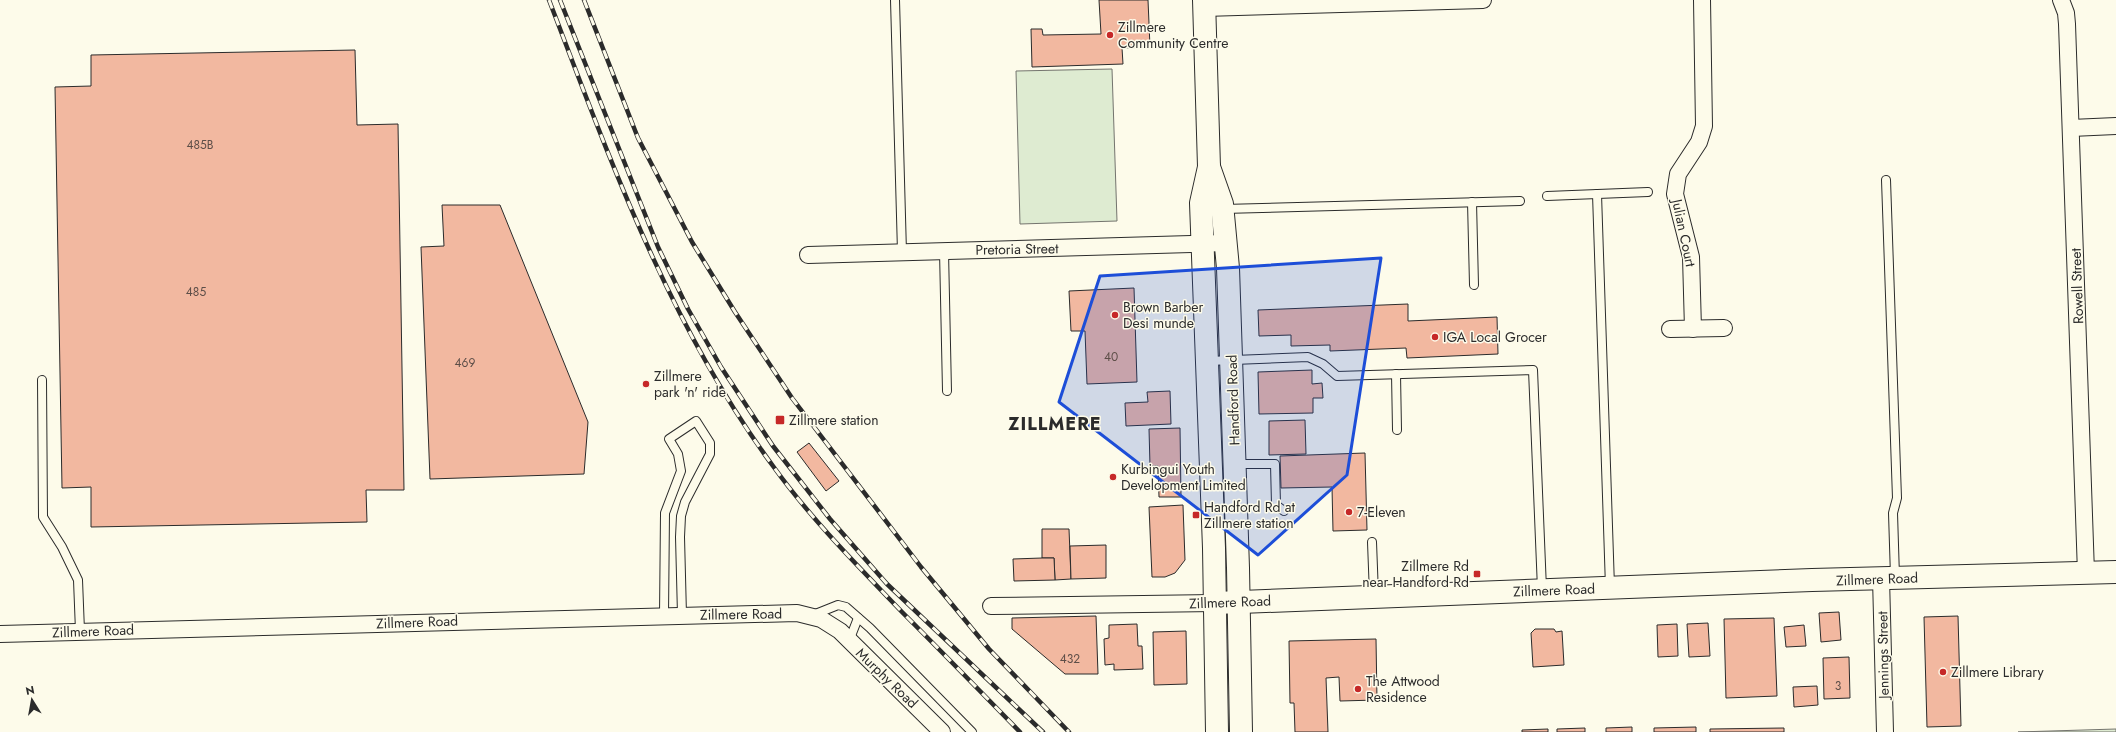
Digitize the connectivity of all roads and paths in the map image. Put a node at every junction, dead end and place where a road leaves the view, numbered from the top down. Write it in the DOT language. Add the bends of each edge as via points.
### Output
graph roads {
  1 [pos="895,0"];
  2 [pos="1469,0"];
  3 [pos="1483,0"];
  4 [pos="1702,0"];
  5 [pos="2061,0"];
  6 [pos="1204,4"];
  7 [pos="2116,126"];
  8 [pos="2071,128"];
  9 [pos="1209,167"];
  10 [pos="1886,180"];
  11 [pos="1648,192"];
  12 [pos="1597,194"];
  13 [pos="1547,196"];
  14 [pos="1520,201"];
  15 [pos="1472,202"];
  16 [pos="1222,209"];
  17 [pos="1226,243"];
  18 [pos="1203,244"];
  19 [pos="944,251"];
  20 [pos="902,252"];
  21 [pos="808,254"];
  22 [pos="1474,285"];
  23 [pos="1692,328"];
  24 [pos="1724,328"];
  25 [pos="1670,329"];
  26 [pos="1232,360"];
  27 [pos="1207,361"];
  28 [pos="1396,374"];
  29 [pos="42,380"];
  30 [pos="947,391"];
  31 [pos="1397,430"];
  32 [pos="1235,464"];
  33 [pos="1284,511"];
  34 [pos="1372,542"];
  35 [pos="2116,572"];
  36 [pos="2086,573"];
  37 [pos="1888,578"];
  38 [pos="1610,588"];
  39 [pos="1542,590"];
  40 [pos="1374,597"];
  41 [pos="1239,602"];
  42 [pos="1215,603"];
  43 [pos="991,606"];
  44 [pos="664,615"];
  45 [pos="682,615"];
  46 [pos="812,616"];
  47 [pos="858,618"];
  48 [pos="831,625"];
  49 [pos="80,631"];
  50 [pos="0,634"];
  51 [pos="849,641"];
  52 [pos="942,732"];
  53 [pos="972,732"];
  54 [pos="1217,732"];
  55 [pos="1241,732"];
  56 [pos="1885,732"];
  1 -- 20 [label="lane"];
  2 -- 3 [label="street"];
  2 -- 6 [label="street"];
  4 -- 23 [label="street, Julian Court" via="1704,126 1699,142 1678,174 1675,194 1691,257"];
  5 -- 8 [label="street, Rowell Street" via="2067,24"];
  6 -- 9 [label="main road, Handford Road"];
  7 -- 8 [label="street"];
  8 -- 36 [label="street, Rowell Street"];
  9 -- 16 [label="main road, Handford Road"];
  9 -- 18 [label="main road, Handford Road" via="1201,203"];
  10 -- 37 [label="lane" via="1897,498 1893,513"];
  11 -- 12 [label="lane"];
  12 -- 13 [label="lane"];
  12 -- 38 [label="lane"];
  14 -- 15 [label="lane"];
  15 -- 16 [label="lane"];
  15 -- 22 [label="lane"];
  16 -- 17 [label="main road, Handford Road"];
  17 -- 18 [label="street, Pretoria Street"];
  17 -- 26 [label="main road, Handford Road"];
  18 -- 19 [label="street, Pretoria Street"];
  18 -- 27 [label="main road, Handford Road"];
  19 -- 20 [label="street, Pretoria Street"];
  19 -- 30 [label="lane"];
  20 -- 21 [label="street, Pretoria Street"];
  23 -- 24 [label="street"];
  23 -- 25 [label="street"];
  26 -- 27 [label="lane"];
  26 -- 28 [label="lane" via="1308,357 1323,364 1337,376"];
  26 -- 32 [label="main road, Handford Road"];
  27 -- 42 [label="main road, Handford Road"];
  28 -- 31 [label="lane"];
  28 -- 39 [label="lane" via="1533,370"];
  29 -- 49 [label="lane" via="43,517 62,547 78,580"];
  32 -- 33 [label="lane" via="1275,464 1276,505"];
  32 -- 41 [label="main road, Handford Road"];
  34 -- 40 [label="lane"];
  35 -- 36 [label="main road, Zillmere Road"];
  36 -- 37 [label="main road, Zillmere Road"];
  37 -- 38 [label="main road, Zillmere Road"];
  37 -- 56 [label="street, Jennings Street"];
  38 -- 39 [label="main road, Zillmere Road"];
  39 -- 40 [label="main road, Zillmere Road"];
  40 -- 41 [label="main road, Zillmere Road"];
  41 -- 42 [label="main road, Zillmere Road"];
  41 -- 55 [label="main road, Handford Road"];
  42 -- 43 [label="street, Zillmere Road"];
  42 -- 54 [label="main road, Handford Road"];
  44 -- 45 [label="street, Zillmere Road"];
  44 -- 45 [label="lane" via="665,512 681,471 678,454 669,439 696,421 710,443 710,454 685,502 681,516"];
  44 -- 49 [label="street, Zillmere Road"];
  45 -- 46 [label="street, Zillmere Road" via="797,613"];
  46 -- 47 [label="lane" via="838,604"];
  46 -- 48 [label="street, Zillmere Road"];
  47 -- 51 [label="lane"];
  47 -- 53 [label="lane"];
  48 -- 51 [label="street, Murphy Road"];
  49 -- 50 [label="street, Zillmere Road"];
  51 -- 52 [label="street, Murphy Road"];
}
